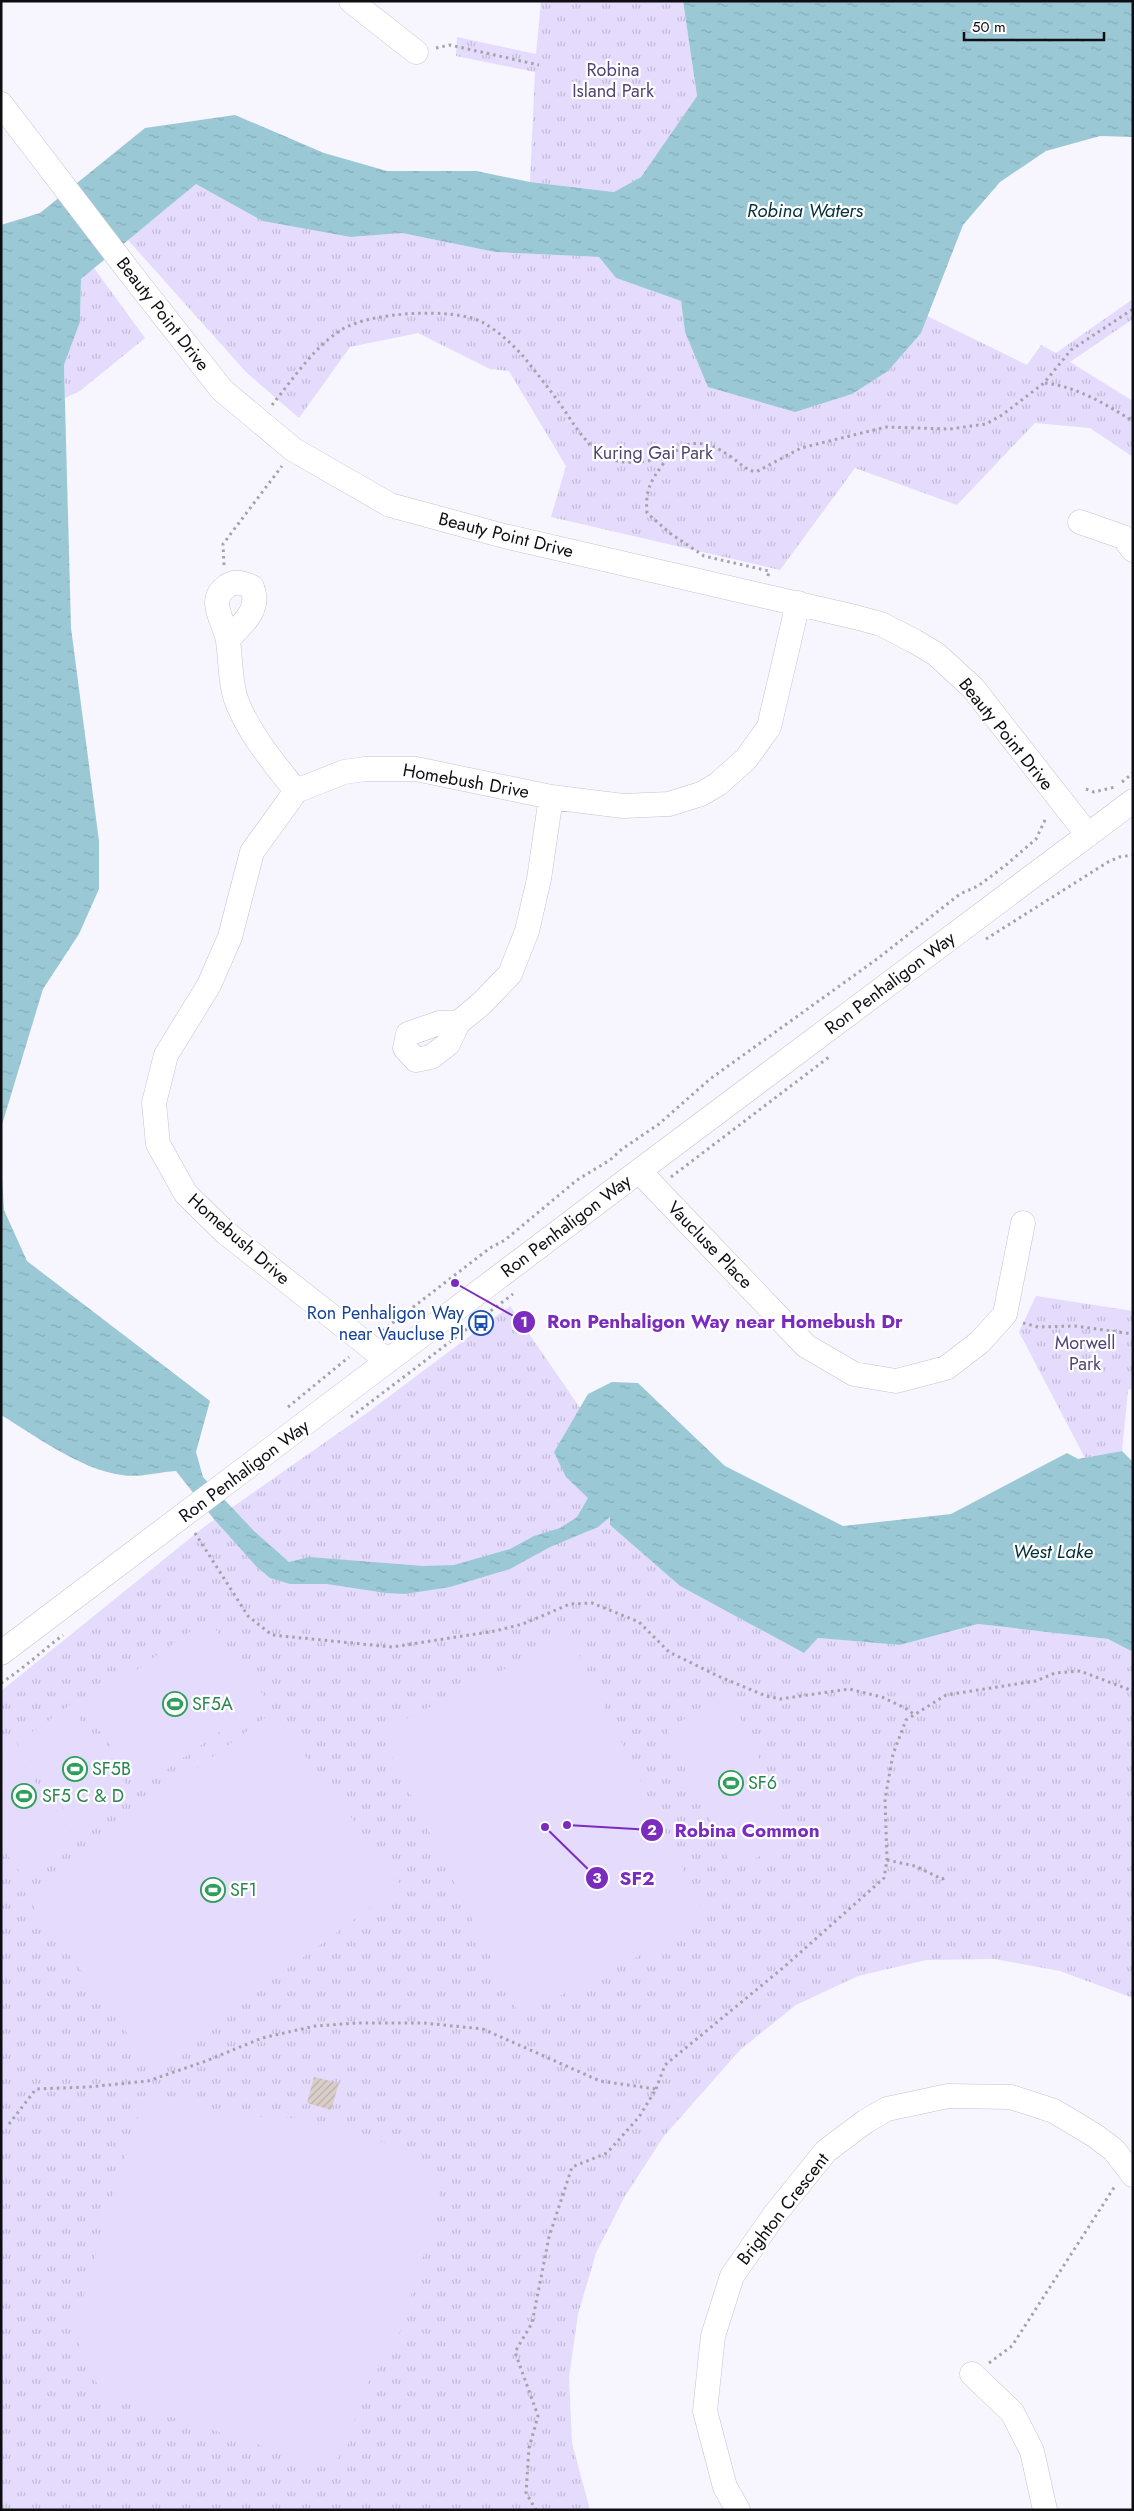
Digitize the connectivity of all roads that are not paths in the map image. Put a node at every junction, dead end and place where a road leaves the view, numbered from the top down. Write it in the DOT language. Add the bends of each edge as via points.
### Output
graph roads {
  1 [pos="351,1"];
  2 [pos="416,52"];
  3 [pos="1,104"];
  4 [pos="1080,522"];
  5 [pos="1133,550"];
  6 [pos="798,603"];
  7 [pos="228,639"];
  8 [pos="296,791"];
  9 [pos="551,797"];
  10 [pos="1133,801"];
  11 [pos="1088,835"];
  12 [pos="458,1023"];
  13 [pos="639,1171"];
  14 [pos="1023,1223"];
  15 [pos="388,1361"];
  16 [pos="1,1653"];
  17 [pos="1126,2160"];
  18 [pos="972,2374"];
  19 [pos="738,2510"];
  20 [pos="1045,2510"];
  1 -- 2 [label="street"];
  3 -- 6 [label="street, Beauty Point Drive" via="222,390 294,450 390,505 504,536"];
  4 -- 5 [label="street" via="1123,537"];
  6 -- 9 [label="street, Homebush Drive" via="769,727 746,759 718,784 701,794 669,804 623,806"];
  6 -- 11 [label="street, Beauty Point Drive" via="881,624 936,654 973,688"];
  7 -- 7 [label="street" via="252,612 256,598 252,587 243,583 232,583 224,588 217,600 218,617"];
  7 -- 8 [label="street" via="236,701 256,740"];
  8 -- 9 [label="street, Homebush Drive" via="344,772 386,767 448,774"];
  8 -- 15 [label="street, Homebush Drive" via="252,852 230,937 209,985 166,1055 154,1103 158,1144 186,1194 226,1233"];
  9 -- 12 [label="street" via="529,923 510,974"];
  10 -- 11 [label="street, Ron Penhaligon Way"];
  11 -- 13 [label="street, Ron Penhaligon Way"];
  13 -- 14 [label="street, Vaucluse Place" via="806,1346 854,1374 896,1382 946,1368 980,1342 1005,1314"];
  13 -- 15 [label="street, Ron Penhaligon Way"];
  15 -- 16 [label="street, Ron Penhaligon Way" via="229,1482 190,1521"];
  17 -- 19 [label="street, Brighton Crescent" via="1054,2111 1011,2097 948,2096 888,2109 826,2151 732,2276 713,2336 705,2411 725,2487"];
  18 -- 20 [label="street" via="1012,2412 1032,2451"];
}
